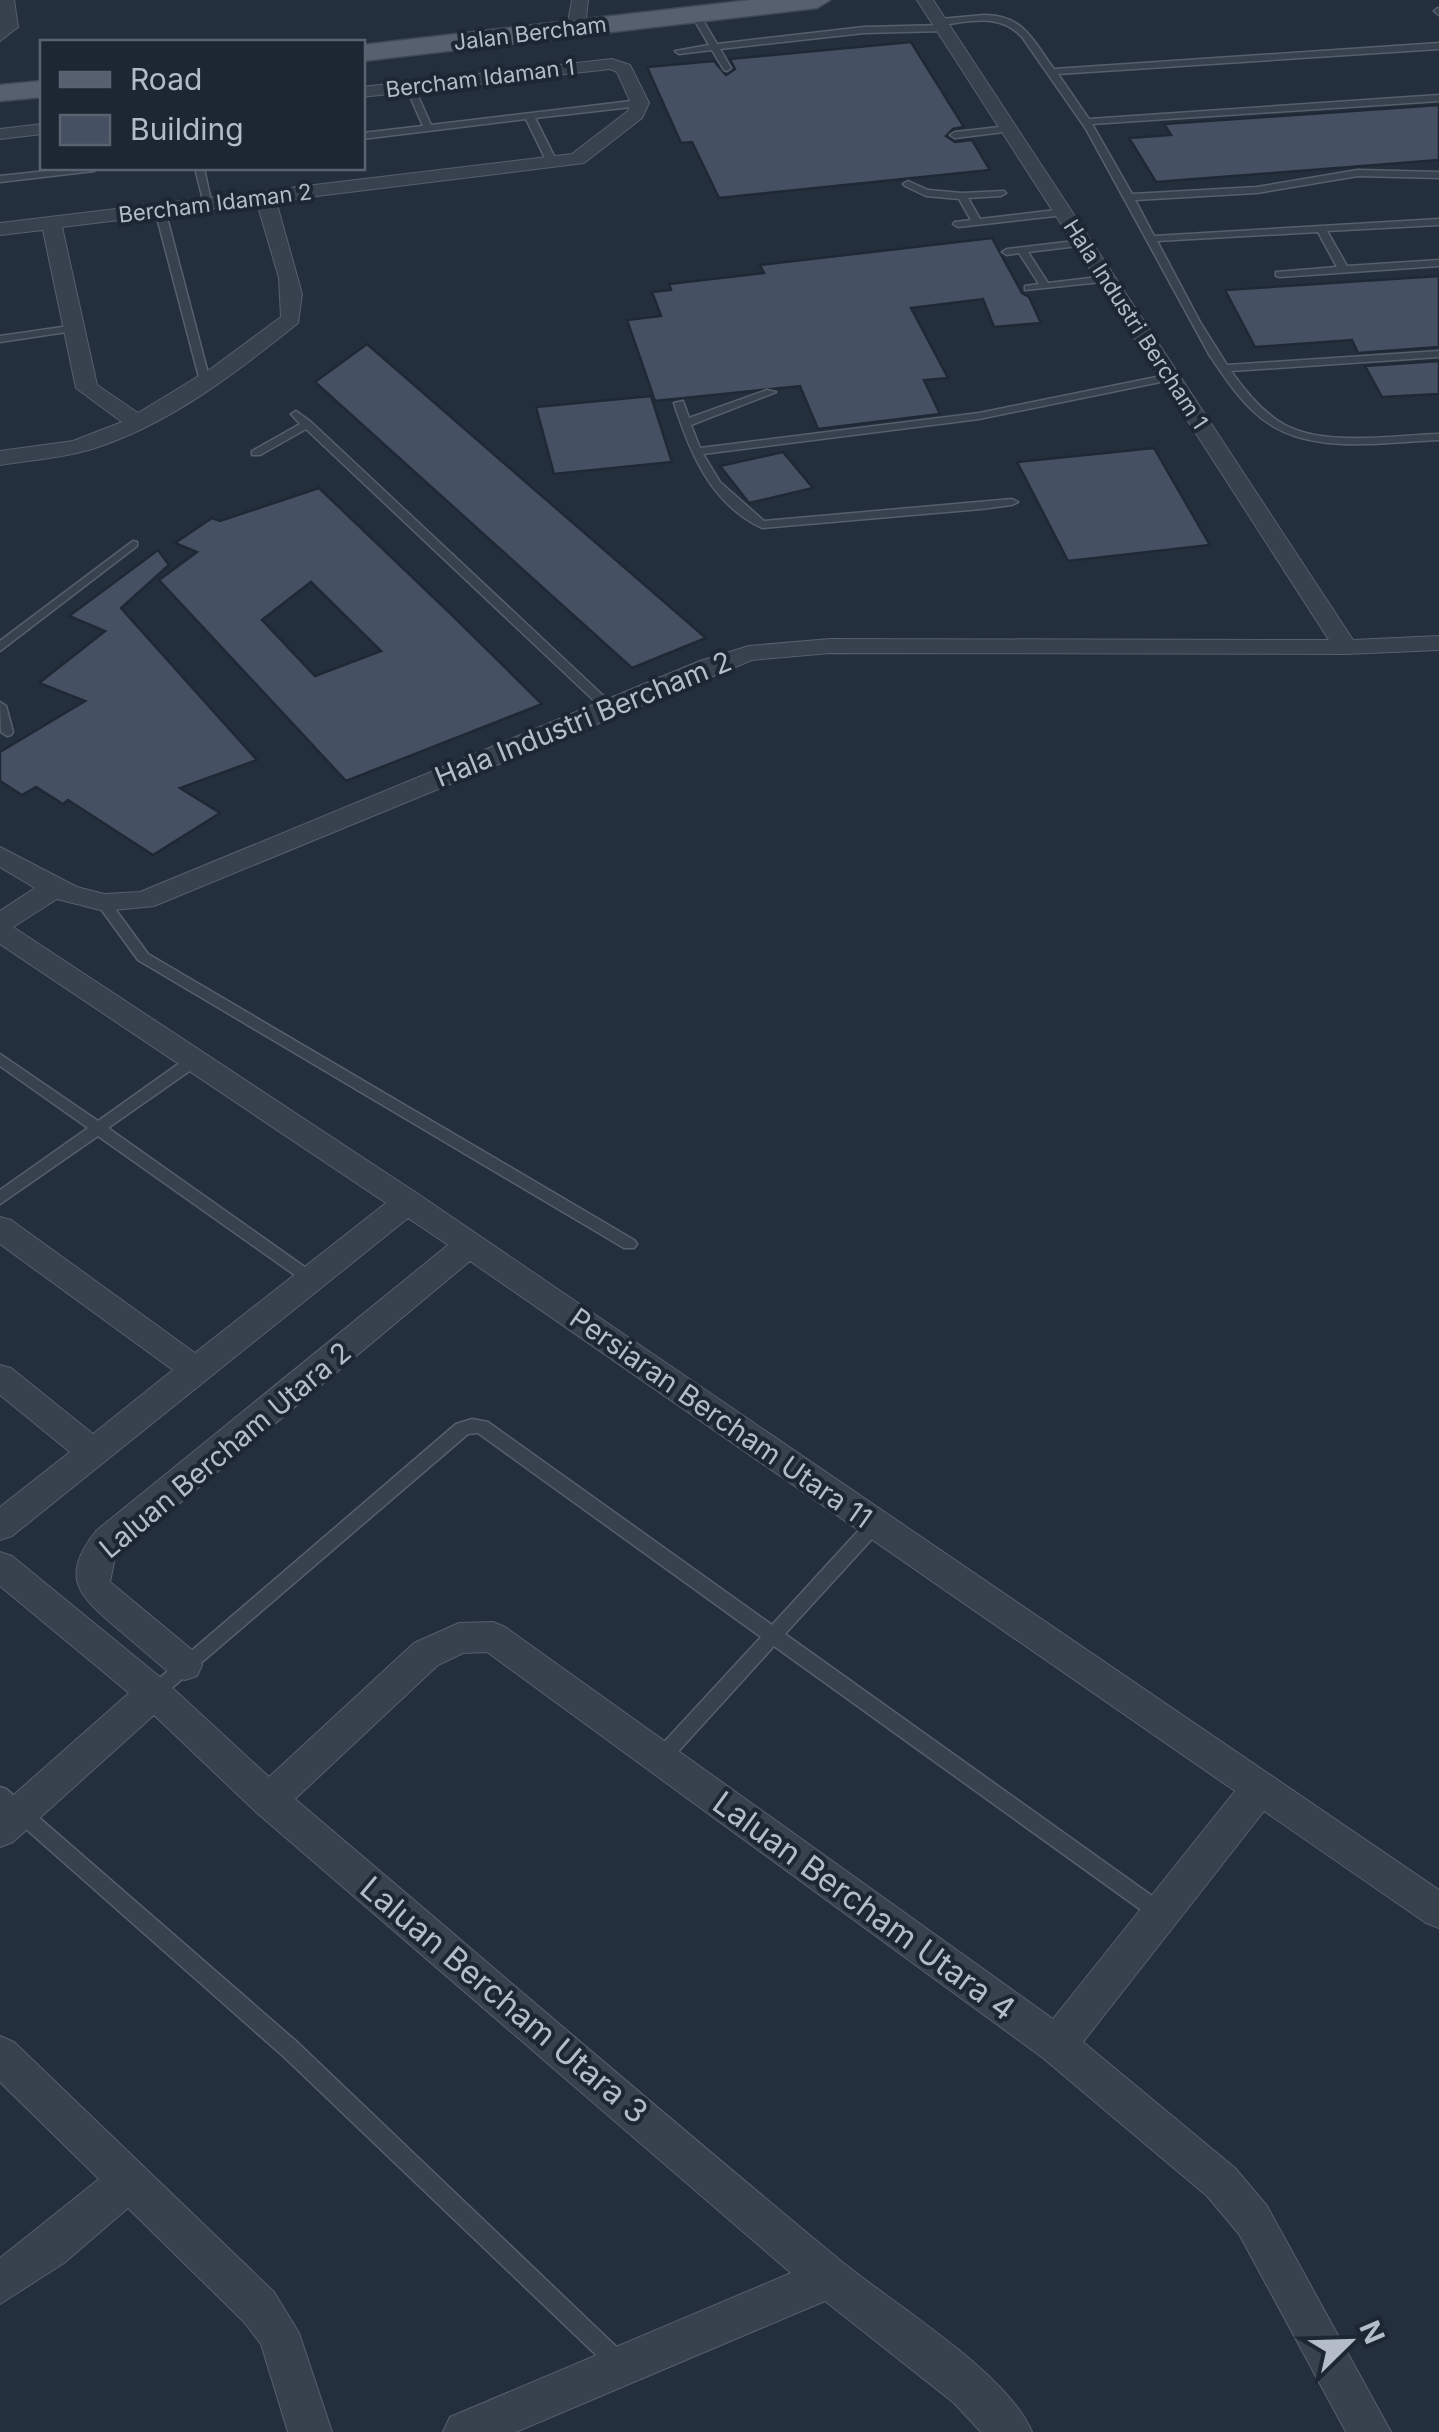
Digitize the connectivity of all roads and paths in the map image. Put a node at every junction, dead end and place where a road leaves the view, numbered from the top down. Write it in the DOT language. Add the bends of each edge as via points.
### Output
graph roads {
  1 [pos="6,0"];
  2 [pos="580,0"];
  3 [pos="816,0"];
  4 [pos="925,0"];
  5 [pos="694,14"];
  6 [pos="942,25"];
  7 [pos="576,28"];
  8 [pos="0,36"];
  9 [pos="1439,46"];
  10 [pos="714,47"];
  11 [pos="405,48"];
  12 [pos="679,51"];
  13 [pos="365,52"];
  14 [pos="727,68"];
  15 [pos="1052,72"];
  16 [pos="417,86"];
  17 [pos="40,89"];
  18 [pos="365,92"];
  19 [pos="0,94"];
  20 [pos="1439,98"];
  21 [pos="640,103"];
  22 [pos="530,116"];
  23 [pos="1087,122"];
  24 [pos="428,128"];
  25 [pos="40,129"];
  26 [pos="1010,129"];
  27 [pos="0,134"];
  28 [pos="955,135"];
  29 [pos="365,136"];
  30 [pos="552,162"];
  31 [pos="77,170"];
  32 [pos="200,170"];
  33 [pos="1439,176"];
  34 [pos="0,179"];
  35 [pos="908,184"];
  36 [pos="1000,193"];
  37 [pos="962,196"];
  38 [pos="1129,196"];
  39 [pos="265,197"];
  40 [pos="210,204"];
  41 [pos="160,210"];
  42 [pos="1064,212"];
  43 [pos="977,222"];
  44 [pos="1439,222"];
  45 [pos="52,223"];
  46 [pos="958,224"];
  47 [pos="0,229"];
  48 [pos="1321,230"];
  49 [pos="1150,239"];
  50 [pos="1083,243"];
  51 [pos="1022,250"];
  52 [pos="1007,252"];
  53 [pos="1439,263"];
  54 [pos="1344,270"];
  55 [pos="1280,274"];
  56 [pos="1107,279"];
  57 [pos="1045,286"];
  58 [pos="1029,288"];
  59 [pos="76,328"];
  60 [pos="0,339"];
  61 [pos="1439,354"];
  62 [pos="1226,368"];
  63 [pos="1171,377"];
  64 [pos="205,381"];
  65 [pos="771,392"];
  66 [pos="679,402"];
  67 [pos="296,414"];
  68 [pos="136,421"];
  69 [pos="686,423"];
  70 [pos="308,424"];
  71 [pos="1439,436"];
  72 [pos="696,452"];
  73 [pos="256,453"];
  74 [pos="0,458"];
  75 [pos="1012,502"];
  76 [pos="133,544"];
  77 [pos="1439,644"];
  78 [pos="0,647"];
  79 [pos="1346,648"];
  80 [pos="0,706"];
  81 [pos="607,706"];
  82 [pos="8,732"];
  83 [pos="0,855"];
  84 [pos="52,889"];
  85 [pos="105,905"];
  86 [pos="0,923"];
  87 [pos="0,931"];
  88 [pos="0,1059"];
  89 [pos="193,1062"];
  90 [pos="97,1129"];
  91 [pos="0,1198"];
  92 [pos="407,1202"];
  93 [pos="0,1228"];
  94 [pos="629,1244"];
  95 [pos="469,1245"];
  96 [pos="310,1279"];
  97 [pos="196,1370"];
  98 [pos="0,1377"];
  99 [pos="94,1452"];
  100 [pos="875,1524"];
  101 [pos="0,1526"];
  102 [pos="0,1566"];
  103 [pos="771,1638"];
  104 [pos="185,1665"];
  105 [pos="154,1694"];
  106 [pos="660,1759"];
  107 [pos="1260,1788"];
  108 [pos="269,1800"];
  109 [pos="6,1813"];
  110 [pos="1439,1911"];
  111 [pos="1162,1914"];
  112 [pos="1058,2046"];
  113 [pos="0,2055"];
  114 [pos="129,2181"];
  115 [pos="829,2278"];
  116 [pos="0,2283"];
  117 [pos="620,2364"];
  118 [pos="310,2432"];
  119 [pos="465,2432"];
  120 [pos="1010,2432"];
  121 [pos="1369,2432"];
  1 -- 8 [label="street" via="9,27"];
  2 -- 7 [label="street"];
  3 -- 5 [label="main road, Jalan Bercham"];
  4 -- 6 [label="street, Hala Industri Bercham 1"];
  5 -- 7 [label="main road, Jalan Bercham"];
  5 -- 10 [label="lane"];
  6 -- 10 [label="lane"];
  6 -- 15 [label="lane" via="1009,22"];
  6 -- 26 [label="street, Hala Industri Bercham 1"];
  7 -- 11 [label="main road, Jalan Bercham"];
  9 -- 15 [label="lane"];
  10 -- 12 [label="lane"];
  10 -- 14 [label="lane"];
  11 -- 13 [label="main road, Jalan Bercham"];
  11 -- 16 [label="street"];
  15 -- 23 [label="lane"];
  16 -- 18 [label="street, Bercham Idaman 1"];
  16 -- 21 [label="street, Bercham Idaman 1" via="622,66"];
  16 -- 24 [label="lane"];
  17 -- 19 [label="main road"];
  20 -- 23 [label="lane"];
  21 -- 22 [label="lane"];
  21 -- 30 [label="street, Bercham Idaman 2" via="636,114 577,159"];
  22 -- 24 [label="lane"];
  22 -- 30 [label="lane"];
  23 -- 38 [label="lane"];
  24 -- 29 [label="lane"];
  25 -- 27 [label="street"];
  26 -- 28 [label="lane"];
  26 -- 42 [label="street, Hala Industri Bercham 1"];
  30 -- 39 [label="street, Bercham Idaman 2"];
  31 -- 34 [label="lane"];
  32 -- 40 [label="lane"];
  33 -- 38 [label="lane" via="1358,173 1257,190"];
  35 -- 37 [label="lane" via="926,194"];
  36 -- 37 [label="lane"];
  37 -- 43 [label="lane"];
  38 -- 49 [label="lane"];
  39 -- 40 [label="street, Bercham Idaman 2"];
  39 -- 64 [label="street" via="294,313"];
  40 -- 41 [label="street, Bercham Idaman 2"];
  41 -- 45 [label="street, Bercham Idaman 2"];
  41 -- 64 [label="lane"];
  42 -- 43 [label="lane"];
  42 -- 50 [label="street, Hala Industri Bercham 1"];
  43 -- 46 [label="lane"];
  44 -- 48 [label="lane"];
  45 -- 47 [label="street, Bercham Idaman 2"];
  45 -- 59 [label="street"];
  48 -- 49 [label="lane"];
  48 -- 54 [label="lane"];
  49 -- 62 [label="lane"];
  50 -- 51 [label="lane"];
  50 -- 56 [label="street, Hala Industri Bercham 1"];
  51 -- 52 [label="lane"];
  51 -- 57 [label="lane"];
  53 -- 54 [label="lane"];
  54 -- 55 [label="lane"];
  56 -- 57 [label="lane"];
  56 -- 63 [label="street, Hala Industri Bercham 1"];
  57 -- 58 [label="lane"];
  59 -- 60 [label="lane"];
  59 -- 68 [label="street" via="90,394"];
  61 -- 62 [label="lane"];
  62 -- 71 [label="lane" via="1262,413 1293,432"];
  63 -- 72 [label="lane" via="979,416"];
  63 -- 79 [label="street, Hala Industri Bercham 1"];
  64 -- 68 [label="street"];
  65 -- 69 [label="lane"];
  66 -- 69 [label="lane"];
  67 -- 70 [label="lane"];
  68 -- 74 [label="street" via="87,443"];
  69 -- 72 [label="lane"];
  70 -- 73 [label="lane"];
  70 -- 81 [label="lane"];
  72 -- 75 [label="lane" via="709,480 762,526"];
  76 -- 78 [label="lane"];
  77 -- 79 [label="street, Hala Industri Bercham 2"];
  79 -- 81 [label="street, Hala Industri Bercham 2" via="784,648 708,666"];
  80 -- 82 [label="lane"];
  81 -- 85 [label="street, Hala Industri Bercham 2" via="145,900"];
  83 -- 84 [label="street"];
  84 -- 85 [label="street, Hala Industri Bercham 2"];
  84 -- 86 [label="street"];
  85 -- 94 [label="lane" via="144,957"];
  87 -- 89 [label="street, Persiaran Bercham Utara 11"];
  88 -- 90 [label="lane"];
  89 -- 90 [label="lane"];
  89 -- 92 [label="street, Persiaran Bercham Utara 11"];
  90 -- 91 [label="lane"];
  90 -- 96 [label="lane"];
  92 -- 95 [label="street, Persiaran Bercham Utara 11"];
  92 -- 96 [label="street"];
  93 -- 97 [label="street"];
  95 -- 100 [label="street, Persiaran Bercham Utara 11"];
  95 -- 104 [label="street, Laluan Bercham Utara 2" via="94,1558 95,1589"];
  96 -- 97 [label="street"];
  97 -- 99 [label="street"];
  98 -- 99 [label="street"];
  99 -- 101 [label="street"];
  100 -- 103 [label="lane"];
  100 -- 107 [label="street, Persiaran Bercham Utara 11"];
  102 -- 105 [label="street, Laluan Bercham Utara 3"];
  103 -- 104 [label="lane" via="472,1424"];
  103 -- 106 [label="lane"];
  103 -- 111 [label="lane"];
  104 -- 105 [label="lane"];
  105 -- 108 [label="street, Laluan Bercham Utara 3"];
  105 -- 109 [label="street"];
  106 -- 108 [label="street, Laluan Bercham Utara 4" via="493,1637 459,1638 426,1654"];
  106 -- 112 [label="street, Laluan Bercham Utara 4"];
  107 -- 110 [label="street, Persiaran Bercham Utara 11"];
  107 -- 111 [label="street"];
  108 -- 115 [label="street, Laluan Bercham Utara 3"];
  109 -- 117 [label="lane" via="290,2049"];
  111 -- 112 [label="street"];
  112 -- 121 [label="street, Laluan Bercham Utara 4" via="1221,2182 1254,2220"];
  113 -- 114 [label="street"];
  114 -- 116 [label="street"];
  114 -- 118 [label="street" via="278,2332"];
  115 -- 117 [label="street"];
  115 -- 120 [label="street, Laluan Bercham Utara 3" via="969,2388"];
  117 -- 119 [label="street"];
}
